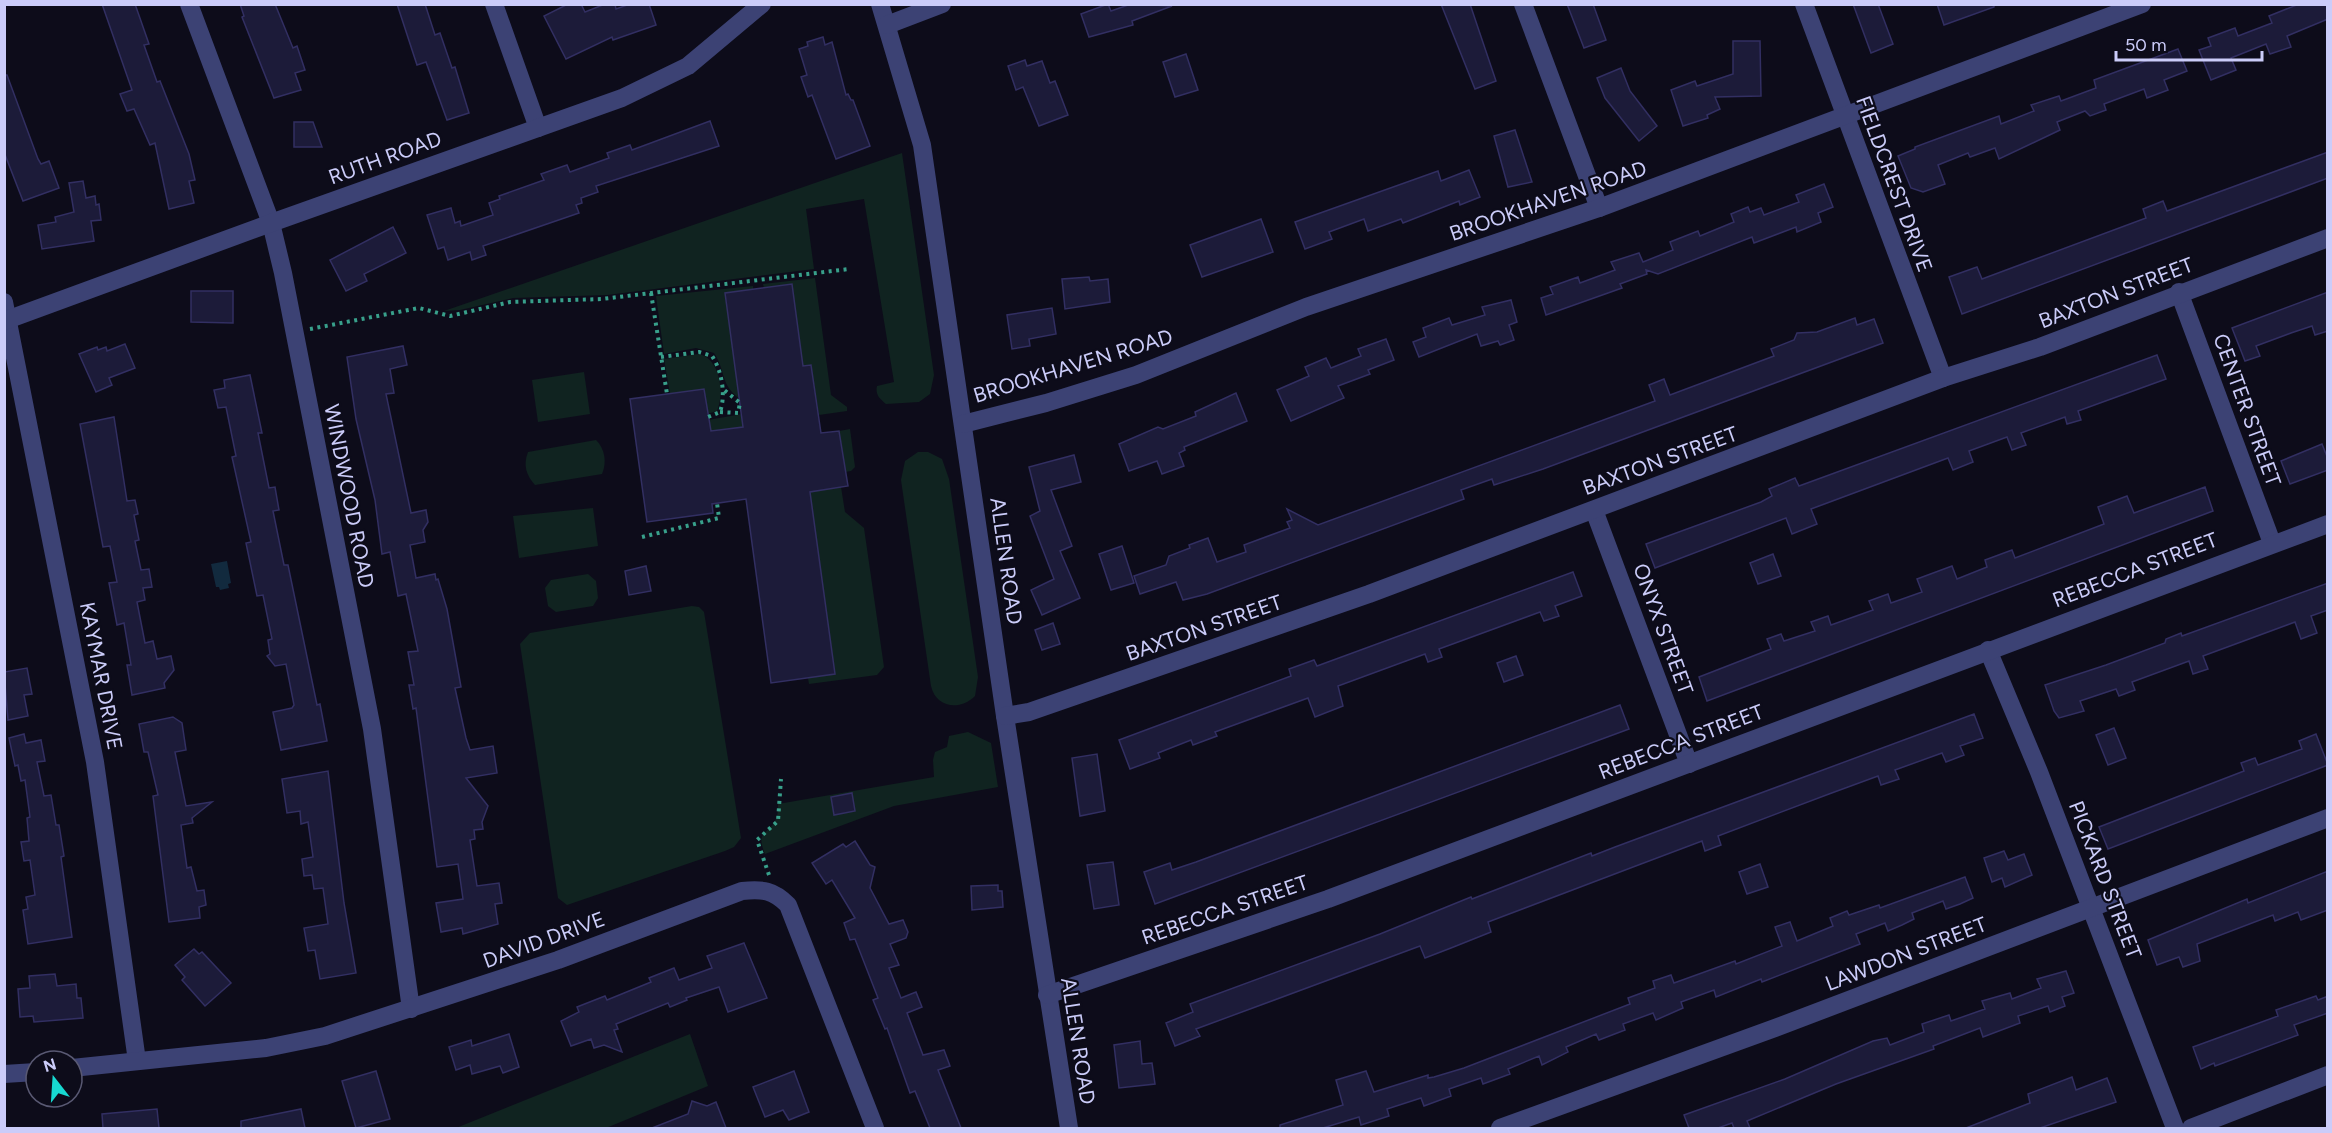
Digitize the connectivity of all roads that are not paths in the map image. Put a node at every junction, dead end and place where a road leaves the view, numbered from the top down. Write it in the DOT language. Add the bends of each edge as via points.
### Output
graph roads {
  1 [pos="189,4"];
  2 [pos="494,4"];
  3 [pos="762,4"];
  4 [pos="880,4"];
  5 [pos="942,4"];
  6 [pos="1523,4"];
  7 [pos="1804,4"];
  8 [pos="2142,4"];
  9 [pos="887,25"];
  10 [pos="1846,117"];
  11 [pos="538,128"];
  12 [pos="1599,208"];
  13 [pos="271,222"];
  14 [pos="2328,238"];
  15 [pos="2179,292"];
  16 [pos="6,314"];
  17 [pos="1943,378"];
  18 [pos="963,424"];
  19 [pos="1594,510"];
  20 [pos="2328,524"];
  21 [pos="2272,543"];
  22 [pos="1988,650"];
  23 [pos="1005,716"];
  24 [pos="1689,764"];
  25 [pos="2328,818"];
  26 [pos="2091,907"];
  27 [pos="1047,995"];
  28 [pos="411,1009"];
  29 [pos="137,1061"];
  30 [pos="84,1067"];
  31 [pos="24,1073"];
  32 [pos="4,1074"];
  33 [pos="2328,1075"];
  34 [pos="875,1128"];
  35 [pos="1069,1128"];
  36 [pos="1500,1128"];
  37 [pos="2175,1128"];
  38 [pos="2191,1128"];
  1 -- 13 [label="street, WINDWOOD ROAD"];
  2 -- 11 [label="street"];
  3 -- 11 [label="street, RUTH ROAD" via="688,66 622,98"];
  4 -- 9 [label="street, ALLEN ROAD"];
  5 -- 9 [label="street"];
  6 -- 12 [label="street"];
  7 -- 10 [label="street, FIELDCREST DRIVE"];
  8 -- 10 [label="street, BROOKHAVEN ROAD"];
  9 -- 18 [label="street, ALLEN ROAD" via="922,145"];
  10 -- 12 [label="street, BROOKHAVEN ROAD"];
  10 -- 17 [label="street, FIELDCREST DRIVE"];
  11 -- 13 [label="street, RUTH ROAD"];
  12 -- 18 [label="street, BROOKHAVEN ROAD" via="1306,307 1136,375"];
  13 -- 16 [label="street, RUTH ROAD"];
  13 -- 28 [label="street, WINDWOOD ROAD" via="372,729"];
  14 -- 15 [label="street, BAXTON STREET"];
  15 -- 17 [label="street, BAXTON STREET" via="2040,347"];
  15 -- 21 [label="street, CENTER STREET"];
  16 -- 29 [label="street, KAYMAR DRIVE" via="95,762"];
  17 -- 19 [label="street, BAXTON STREET"];
  18 -- 23 [label="street, ALLEN ROAD"];
  19 -- 23 [label="street, BAXTON STREET" via="1359,598 1029,712"];
  19 -- 24 [label="street, ONYX STREET"];
  20 -- 21 [label="street, REBECCA STREET"];
  21 -- 22 [label="street, REBECCA STREET"];
  22 -- 24 [label="street, REBECCA STREET"];
  22 -- 26 [label="street, PICKARD STREET"];
  23 -- 27 [label="street, ALLEN ROAD"];
  24 -- 27 [label="street, REBECCA STREET" via="1328,899"];
  25 -- 26 [label="street, LAWDON STREET"];
  26 -- 36 [label="street, LAWDON STREET"];
  26 -- 37 [label="street, PICKARD STREET"];
  27 -- 35 [label="street, ALLEN ROAD"];
  28 -- 29 [label="street, DAVID DRIVE" via="325,1036 266,1048"];
  28 -- 34 [label="street, DAVID DRIVE" via="558,960 742,891 768,890 788,905"];
  29 -- 30 [label="street, DAVID DRIVE"];
  31 -- 32 [label="street"];
  33 -- 38 [label="street"];
}
